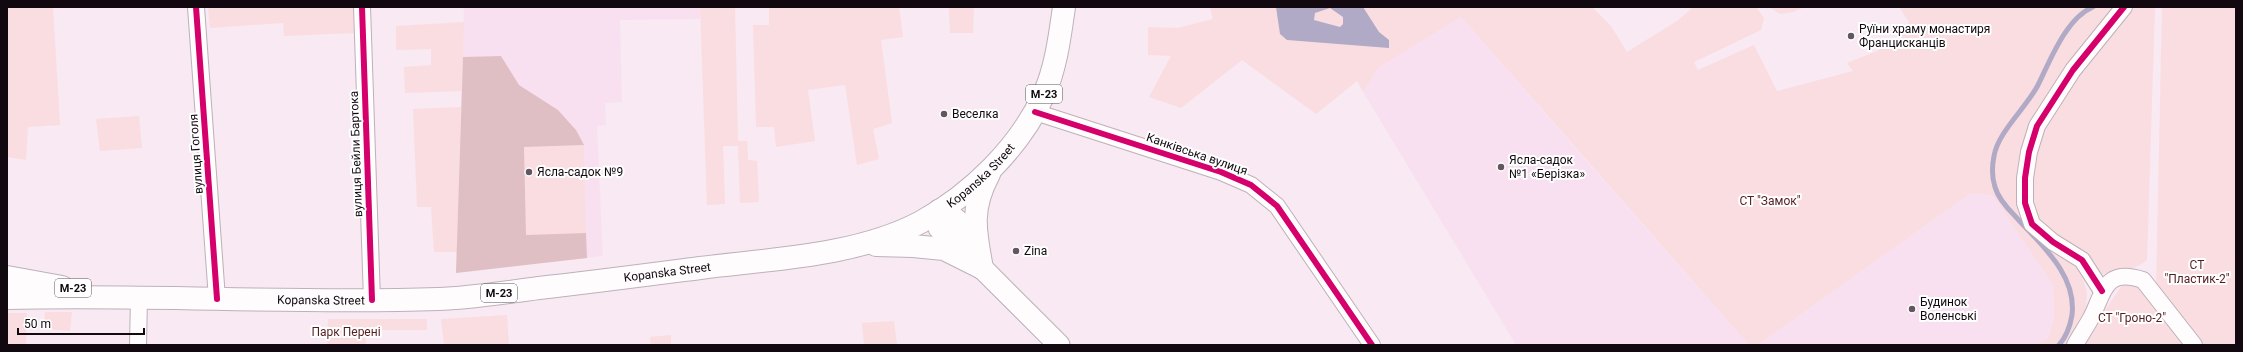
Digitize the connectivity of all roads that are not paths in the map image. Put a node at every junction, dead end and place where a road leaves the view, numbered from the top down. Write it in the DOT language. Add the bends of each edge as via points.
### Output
graph roads {
  1 [pos="196,7"];
  2 [pos="362,7"];
  3 [pos="1064,7"];
  4 [pos="2124,7"];
  5 [pos="1035,112"];
  6 [pos="993,166"];
  7 [pos="939,210"];
  8 [pos="857,246"];
  9 [pos="982,268"];
  10 [pos="7,276"];
  11 [pos="2102,291"];
  12 [pos="7,298"];
  13 [pos="139,298"];
  14 [pos="217,299"];
  15 [pos="372,300"];
  16 [pos="138,345"];
  17 [pos="1059,345"];
  18 [pos="1372,345"];
  19 [pos="2075,345"];
  20 [pos="2194,345"];
  1 -- 14 [label="street, вулиця Гоголя"];
  2 -- 15 [label="street, вулиця Бейли Бартока"];
  3 -- 5 [label="highway, Kopanska Street / М-23" via="1045,91"];
  4 -- 11 [label="street" via="2073,70 2037,126 2025,178 2025,203 2032,224 2053,242 2082,260"];
  5 -- 6 [label="highway, Kopanska Street / М-23" via="1029,124"];
  5 -- 18 [label="street, Канківська вулиця" via="1221,172 1251,185 1277,206"];
  6 -- 7 [label="highway, Kopanska Street / М-23" via="968,189"];
  6 -- 9 [label="highway" via="979,192 976,207 976,233"];
  7 -- 8 [label="highway, Kopanska Street / М-23" via="906,229"];
  7 -- 9 [label="main road" via="939,228"];
  8 -- 9 [label="highway" via="944,249"];
  8 -- 15 [label="highway, Kopanska Street / М-23" via="478,296"];
  9 -- 17 [label="main road"];
  10 -- 13 [label="highway, М-23" via="53,286"];
  11 -- 19 [label="street" via="2091,319"];
  11 -- 20 [label="street" via="2108,283 2118,279 2128,277 2143,280"];
  12 -- 13 [label="highway, М-23"];
  13 -- 14 [label="highway, Kopanska Street / М-23"];
  13 -- 16 [label="street"];
  14 -- 15 [label="highway, Kopanska Street / М-23"];
}
